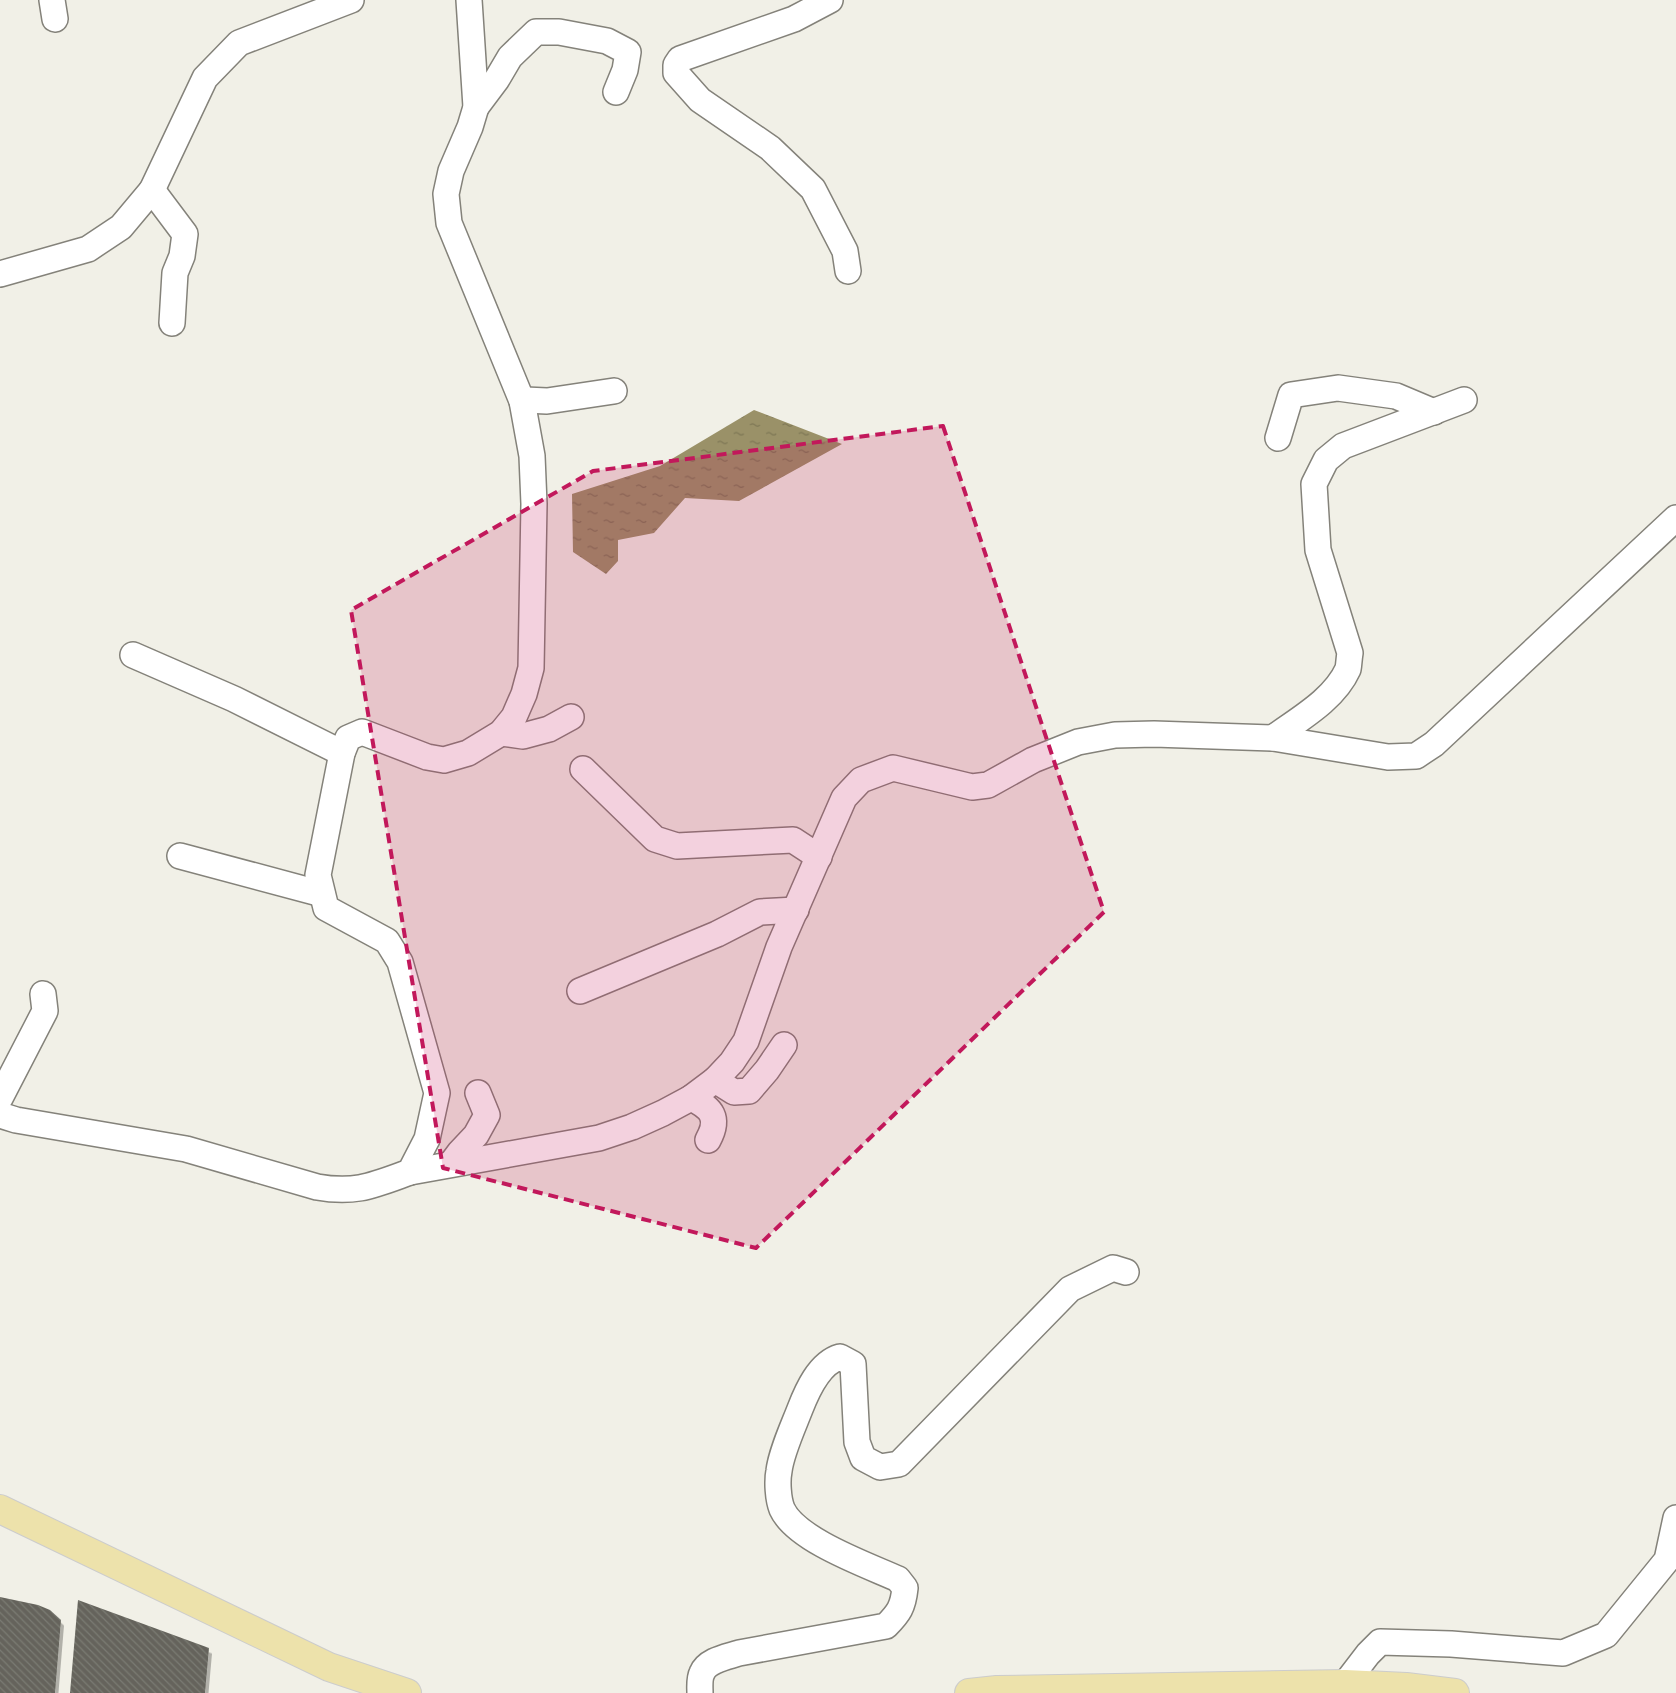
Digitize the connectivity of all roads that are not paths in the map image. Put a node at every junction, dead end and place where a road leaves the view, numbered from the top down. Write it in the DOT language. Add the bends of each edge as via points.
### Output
graph roads {
  1 [pos="351,0"];
  2 [pos="469,0"];
  3 [pos="830,0"];
  4 [pos="616,92"];
  5 [pos="476,107"];
  6 [pos="152,190"];
  7 [pos="848,271"];
  8 [pos="0,274"];
  9 [pos="172,323"];
  10 [pos="614,391"];
  11 [pos="1464,400"];
  12 [pos="522,401"];
  13 [pos="1434,412"];
  14 [pos="1278,438"];
  15 [pos="1676,518"];
  16 [pos="133,655"];
  17 [pos="571,717"];
  18 [pos="501,732"];
  19 [pos="1273,738"];
  20 [pos="342,753"];
  21 [pos="583,769"];
  22 [pos="180,856"];
  23 [pos="819,857"];
  24 [pos="322,894"];
  25 [pos="796,910"];
  26 [pos="580,991"];
  27 [pos="43,994"];
  28 [pos="784,1045"];
  29 [pos="715,1080"];
  30 [pos="478,1093"];
  31 [pos="0,1098"];
  32 [pos="692,1098"];
  33 [pos="0,1115"];
  34 [pos="708,1140"];
  35 [pos="451,1164"];
  36 [pos="410,1172"];
  37 [pos="1126,1272"];
  38 [pos="0,1509"];
  39 [pos="1676,1518"];
  40 [pos="1671,1558"];
  41 [pos="1345,1684"];
  42 [pos="407,1693"];
  43 [pos="700,1693"];
  44 [pos="969,1693"];
  45 [pos="1455,1693"];
  1 -- 6 [label="street" via="239,42 205,78"];
  2 -- 5 [label="street"];
  3 -- 7 [label="street" via="794,19 680,59 676,72 700,100 770,148 813,189 845,251"];
  4 -- 5 [label="street" via="628,52 607,41 559,32 536,32 510,57"];
  5 -- 12 [label="street" via="447,186 449,223"];
  6 -- 8 [label="street" via="121,227 88,249"];
  6 -- 9 [label="street" via="186,234 175,273"];
  10 -- 12 [label="street" via="547,401"];
  11 -- 13 [label="street"];
  12 -- 18 [label="street" via="532,456 534,504 531,668 514,717"];
  13 -- 14 [label="street" via="1396,396 1338,388 1291,395"];
  13 -- 19 [label="street" via="1342,446 1326,460 1314,484 1318,550 1350,653 1348,667 1328,696"];
  15 -- 19 [label="street" via="1434,744 1416,756 1388,757"];
  16 -- 20 [label="street" via="234,699"];
  17 -- 18 [label="street" via="549,729 523,736"];
  18 -- 20 [label="street" via="468,753 444,760 427,757 362,732 348,738"];
  19 -- 23 [label="street" via="1115,735 1078,742 1033,760 988,785 972,787 893,768 861,780 844,798"];
  20 -- 24 [label="street" via="318,875"];
  21 -- 23 [label="street" via="655,839 677,846 793,840"];
  22 -- 24 [label="street"];
  23 -- 25 [label="street"];
  24 -- 36 [label="street" via="326,908 386,941 400,962 437,1093 426,1139"];
  25 -- 26 [label="street" via="760,912 718,934"];
  25 -- 29 [label="street" via="779,947 746,1041"];
  27 -- 31 [label="street" via="45,1011"];
  28 -- 29 [label="street" via="749,1091 734,1092"];
  29 -- 32 [label="street"];
  30 -- 35 [label="street" via="487,1115"];
  32 -- 34 [label="street" via="706,1105 714,1118 714,1129"];
  32 -- 35 [label="street" via="632,1127 599,1138"];
  33 -- 36 [label="street" via="33,1124 186,1149 336,1190 364,1188"];
  35 -- 36 [label="street"];
  37 -- 43 [label="street" via="1113,1268 1070,1289 899,1464 880,1467 863,1458 857,1442 853,1364 840,1357 832,1360 805,1396 790,1434 779,1470 782,1508 795,1526 815,1540 898,1579 904,1588 904,1601 886,1626 739,1653 717,1660 701,1674"];
  38 -- 42 [label="main road" via="329,1667"];
  39 -- 40 [label="street"];
  40 -- 41 [label="street" via="1606,1635 1564,1653 1380,1642"];
  41 -- 44 [label="main road"];
  41 -- 45 [label="main road"];
}
